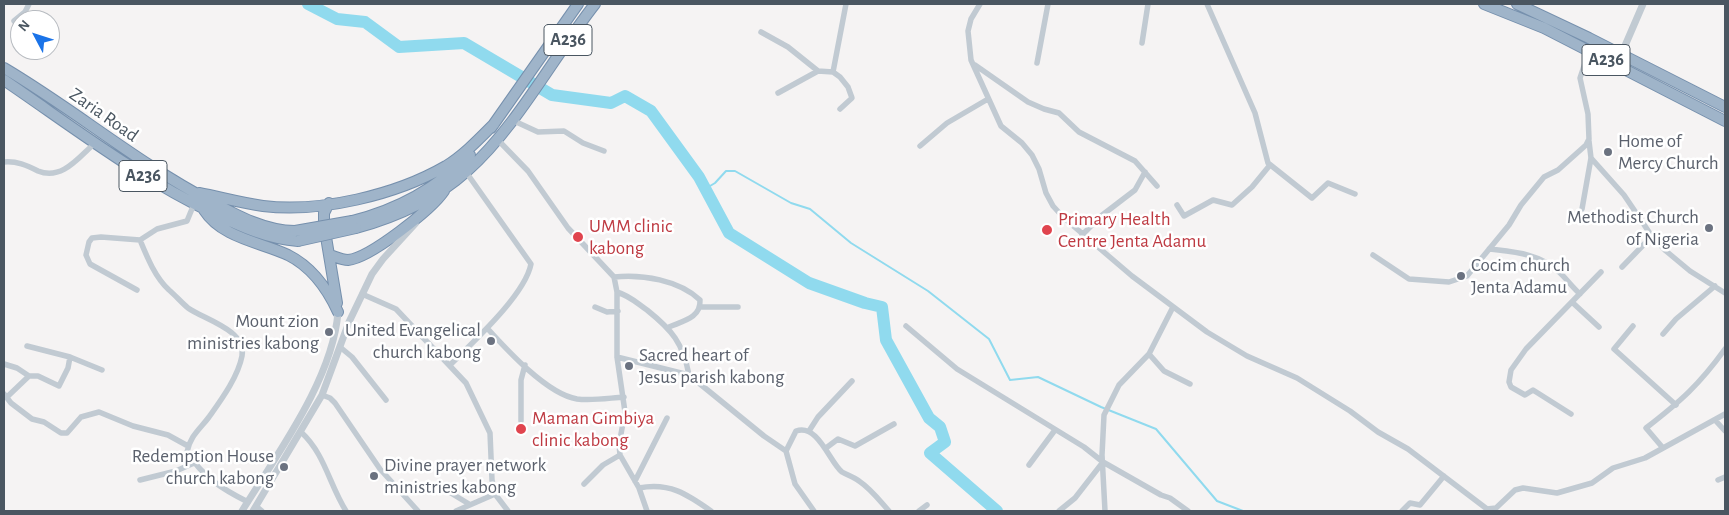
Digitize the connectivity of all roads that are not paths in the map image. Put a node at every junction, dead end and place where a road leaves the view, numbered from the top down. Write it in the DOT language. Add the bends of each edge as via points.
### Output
graph roads {
  1 [pos="578,4"];
  2 [pos="595,4"];
  3 [pos="846,4"];
  4 [pos="980,4"];
  5 [pos="1048,4"];
  6 [pos="1148,4"];
  7 [pos="1207,4"];
  8 [pos="1484,4"];
  9 [pos="1517,4"];
  10 [pos="1643,4"];
  11 [pos="761,32"];
  12 [pos="1142,43"];
  13 [pos="1589,51"];
  14 [pos="1621,54"];
  15 [pos="973,64"];
  16 [pos="1038,64"];
  17 [pos="4,68"];
  18 [pos="818,71"];
  19 [pos="833,72"];
  20 [pos="4,80"];
  21 [pos="778,93"];
  22 [pos="988,99"];
  23 [pos="1725,108"];
  24 [pos="840,109"];
  25 [pos="512,120"];
  26 [pos="1725,121"];
  27 [pos="494,124"];
  28 [pos="497,139"];
  29 [pos="1589,139"];
  30 [pos="95,143"];
  31 [pos="920,146"];
  32 [pos="604,151"];
  33 [pos="1591,158"];
  34 [pos="4,162"];
  35 [pos="1270,164"];
  36 [pos="466,172"];
  37 [pos="1145,172"];
  38 [pos="448,186"];
  39 [pos="1157,186"];
  40 [pos="191,191"];
  41 [pos="1355,194"];
  42 [pos="329,203"];
  43 [pos="194,204"];
  44 [pos="1177,205"];
  45 [pos="204,209"];
  46 [pos="429,209"];
  47 [pos="1582,209"];
  48 [pos="354,225"];
  49 [pos="1082,235"];
  50 [pos="297,236"];
  51 [pos="1652,236"];
  52 [pos="140,240"];
  53 [pos="1489,249"];
  54 [pos="330,255"];
  55 [pos="1374,255"];
  56 [pos="1622,266"];
  57 [pos="1601,272"];
  58 [pos="614,277"];
  59 [pos="1714,286"];
  60 [pos="137,290"];
  61 [pos="617,292"];
  62 [pos="1725,293"];
  63 [pos="362,294"];
  64 [pos="1580,294"];
  65 [pos="1573,303"];
  66 [pos="595,307"];
  67 [pos="700,307"];
  68 [pos="738,307"];
  69 [pos="1173,307"];
  70 [pos="618,310"];
  71 [pos="338,312"];
  72 [pos="906,326"];
  73 [pos="1633,326"];
  74 [pos="669,327"];
  75 [pos="1599,327"];
  76 [pos="487,328"];
  77 [pos="1663,334"];
  78 [pos="26,346"];
  79 [pos="340,348"];
  80 [pos="1725,348"];
  81 [pos="1148,354"];
  82 [pos="70,357"];
  83 [pos="618,357"];
  84 [pos="4,364"];
  85 [pos="450,365"];
  86 [pos="525,365"];
  87 [pos="102,370"];
  88 [pos="689,375"];
  89 [pos="29,376"];
  90 [pos="852,381"];
  91 [pos="1190,384"];
  92 [pos="6,395"];
  93 [pos="322,395"];
  94 [pos="624,397"];
  95 [pos="386,400"];
  96 [pos="1676,405"];
  97 [pos="1571,414"];
  98 [pos="1725,414"];
  99 [pos="666,418"];
  100 [pos="521,420"];
  101 [pos="1715,420"];
  102 [pos="894,424"];
  103 [pos="1056,430"];
  104 [pos="809,431"];
  105 [pos="1725,431"];
  106 [pos="301,432"];
  107 [pos="188,446"];
  108 [pos="826,448"];
  109 [pos="1663,448"];
  110 [pos="786,451"];
  111 [pos="620,455"];
  112 [pos="1103,462"];
  113 [pos="194,463"];
  114 [pos="1029,465"];
  115 [pos="1444,476"];
  116 [pos="1725,477"];
  117 [pos="140,480"];
  118 [pos="1718,480"];
  119 [pos="635,481"];
  120 [pos="584,484"];
  121 [pos="441,487"];
  122 [pos="639,488"];
  123 [pos="495,494"];
  124 [pos="248,502"];
  125 [pos="469,504"];
  126 [pos="927,505"];
  127 [pos="254,509"];
  128 [pos="1498,510"];
  129 [pos="242,511"];
  130 [pos="262,511"];
  131 [pos="346,511"];
  132 [pos="418,511"];
  133 [pos="456,511"];
  134 [pos="508,511"];
  135 [pos="647,511"];
  136 [pos="711,511"];
  137 [pos="814,511"];
  138 [pos="889,511"];
  139 [pos="919,511"];
  140 [pos="1059,511"];
  141 [pos="1105,511"];
  142 [pos="1188,511"];
  143 [pos="1402,511"];
  1 -- 27 [label="highway, A236"];
  2 -- 25 [label="highway, A236"];
  3 -- 19 [label="street"];
  4 -- 15 [label="street" via="968,31"];
  5 -- 16 [label="street"];
  6 -- 12 [label="street"];
  7 -- 35 [label="street" via="1255,113"];
  8 -- 13 [label="highway, A236" via="1544,28"];
  9 -- 14 [label="highway, A236"];
  10 -- 14 [label="street"];
  11 -- 18 [label="street" via="788,47"];
  13 -- 26 [label="highway, A236"];
  13 -- 29 [label="street" via="1580,78 1585,94"];
  14 -- 23 [label="highway, A236"];
  15 -- 22 [label="street"];
  15 -- 37 [label="street" via="1028,102 1059,113 1079,132 1136,161"];
  17 -- 40 [label="highway, Zaria Road / A236" via="132,156"];
  18 -- 19 [label="street"];
  18 -- 21 [label="street"];
  19 -- 24 [label="street" via="848,87 852,98"];
  20 -- 30 [label="highway, A236"];
  22 -- 31 [label="street" via="947,123"];
  22 -- 49 [label="street" via="1001,126 1032,155 1052,206"];
  25 -- 28 [label="highway, A236"];
  25 -- 32 [label="street" via="538,132 564,132"];
  27 -- 42 [label="highway" via="459,156 432,173 394,189"];
  27 -- 48 [label="highway, A236" via="469,155 436,184"];
  28 -- 36 [label="highway, A236"];
  28 -- 58 [label="street" via="528,171 568,228"];
  29 -- 33 [label="street"];
  29 -- 53 [label="street" via="1558,170 1544,177"];
  30 -- 34 [label="street" via="68,168 52,174 22,163"];
  30 -- 43 [label="highway, A236" via="156,184"];
  33 -- 47 [label="street"];
  33 -- 51 [label="street" via="1624,195"];
  35 -- 41 [label="street" via="1312,198 1328,183"];
  35 -- 44 [label="street" via="1252,188 1232,205 1213,200 1184,216"];
  36 -- 38 [label="highway, A236"];
  36 -- 76 [label="street" via="531,264 529,273"];
  37 -- 39 [label="street"];
  37 -- 49 [label="street" via="1135,190"];
  38 -- 46 [label="highway"];
  38 -- 48 [label="highway, A236" via="410,208"];
  40 -- 42 [label="highway" via="262,206"];
  40 -- 50 [label="highway, Zaria Road / A236" via="256,222"];
  42 -- 54 [label="highway" via="323,218"];
  43 -- 45 [label="highway, A236"];
  43 -- 52 [label="street" via="186,221 149,232"];
  45 -- 50 [label="highway, A236" via="269,237"];
  45 -- 71 [label="highway" via="214,222 241,238 287,255 305,266 324,286"];
  46 -- 54 [label="highway" via="361,256 348,260"];
  46 -- 63 [label="street" via="383,259"];
  48 -- 50 [label="highway, A236, bridge"];
  49 -- 69 [label="street"];
  51 -- 56 [label="street"];
  51 -- 59 [label="street" via="1690,271"];
  52 -- 60 [label="street" via="96,237 89,242 86,255 86,261 96,269"];
  52 -- 107 [label="street" via="167,288 187,307 222,324 235,336 243,354 221,400 196,430"];
  53 -- 55 [label="street" via="1467,276 1450,282 1409,279"];
  53 -- 64 [label="street" via="1526,253 1538,258 1558,271"];
  54 -- 71 [label="highway"];
  57 -- 64 [label="street"];
  58 -- 61 [label="street"];
  58 -- 67 [label="street" via="641,277 688,289 700,300"];
  59 -- 62 [label="street"];
  59 -- 77 [label="street"];
  61 -- 70 [label="street"];
  61 -- 74 [label="street" via="633,298"];
  63 -- 79 [label="street"];
  63 -- 85 [label="street" via="396,309"];
  64 -- 65 [label="street"];
  65 -- 75 [label="street"];
  65 -- 97 [label="street" via="1526,349 1511,370 1509,382 1516,391 1525,394 1533,390"];
  66 -- 70 [label="street" via="607,312"];
  67 -- 68 [label="street"];
  67 -- 74 [label="street" via="691,318"];
  69 -- 81 [label="street"];
  69 -- 115 [label="street" via="1224,343 1297,378 1350,411"];
  70 -- 83 [label="street"];
  71 -- 124 [label="street" via="332,348 313,392"];
  72 -- 103 [label="street" via="957,369"];
  73 -- 96 [label="street" via="1614,349"];
  74 -- 88 [label="street" via="684,354"];
  76 -- 85 [label="street"];
  76 -- 86 [label="street"];
  78 -- 82 [label="street"];
  79 -- 93 [label="street"];
  79 -- 95 [label="street" via="356,362"];
  80 -- 96 [label="street" via="1700,382"];
  81 -- 91 [label="street" via="1164,371"];
  81 -- 112 [label="street" via="1119,385 1109,402 1102,423"];
  82 -- 87 [label="street"];
  82 -- 89 [label="street" via="59,386 38,376"];
  83 -- 88 [label="street"];
  83 -- 94 [label="street"];
  84 -- 89 [label="street"];
  85 -- 123 [label="street" via="466,383 490,433"];
  86 -- 94 [label="street" via="565,396 578,399"];
  86 -- 100 [label="street" via="521,380"];
  88 -- 110 [label="street"];
  89 -- 92 [label="street"];
  90 -- 104 [label="street"];
  92 -- 107 [label="street" via="32,419 44,422 61,433 67,432 80,417 99,412 133,426 168,435"];
  93 -- 106 [label="street"];
  93 -- 132 [label="street" via="335,403 380,469"];
  94 -- 111 [label="street"];
  96 -- 109 [label="street" via="1646,428"];
  98 -- 101 [label="street"];
  99 -- 119 [label="street"];
  101 -- 105 [label="street"];
  101 -- 109 [label="street"];
  102 -- 108 [label="street" via="855,446 838,439"];
  103 -- 112 [label="street"];
  103 -- 114 [label="street"];
  104 -- 108 [label="street"];
  104 -- 110 [label="street" via="798,430"];
  106 -- 127 [label="street"];
  106 -- 131 [label="street" via="320,455"];
  107 -- 113 [label="street" via="187,452"];
  108 -- 138 [label="street" via="840,470 867,486"];
  109 -- 128 [label="street" via="1613,468 1592,483 1557,492 1515,490"];
  110 -- 137 [label="street" via="795,484"];
  111 -- 119 [label="street"];
  111 -- 120 [label="street"];
  112 -- 140 [label="street" via="1075,498"];
  112 -- 141 [label="street"];
  112 -- 142 [label="street"];
  113 -- 117 [label="street"];
  113 -- 124 [label="street" via="213,483"];
  115 -- 128 [label="street" via="1488,509"];
  115 -- 143 [label="street" via="1420,505 1410,504"];
  116 -- 118 [label="street"];
  119 -- 122 [label="street"];
  121 -- 125 [label="street"];
  122 -- 135 [label="street"];
  122 -- 136 [label="street" via="665,486"];
  123 -- 125 [label="street"];
  123 -- 134 [label="street"];
  124 -- 129 [label="street"];
  125 -- 133 [label="street"];
  126 -- 139 [label="street"];
  127 -- 130 [label="street"];
}
